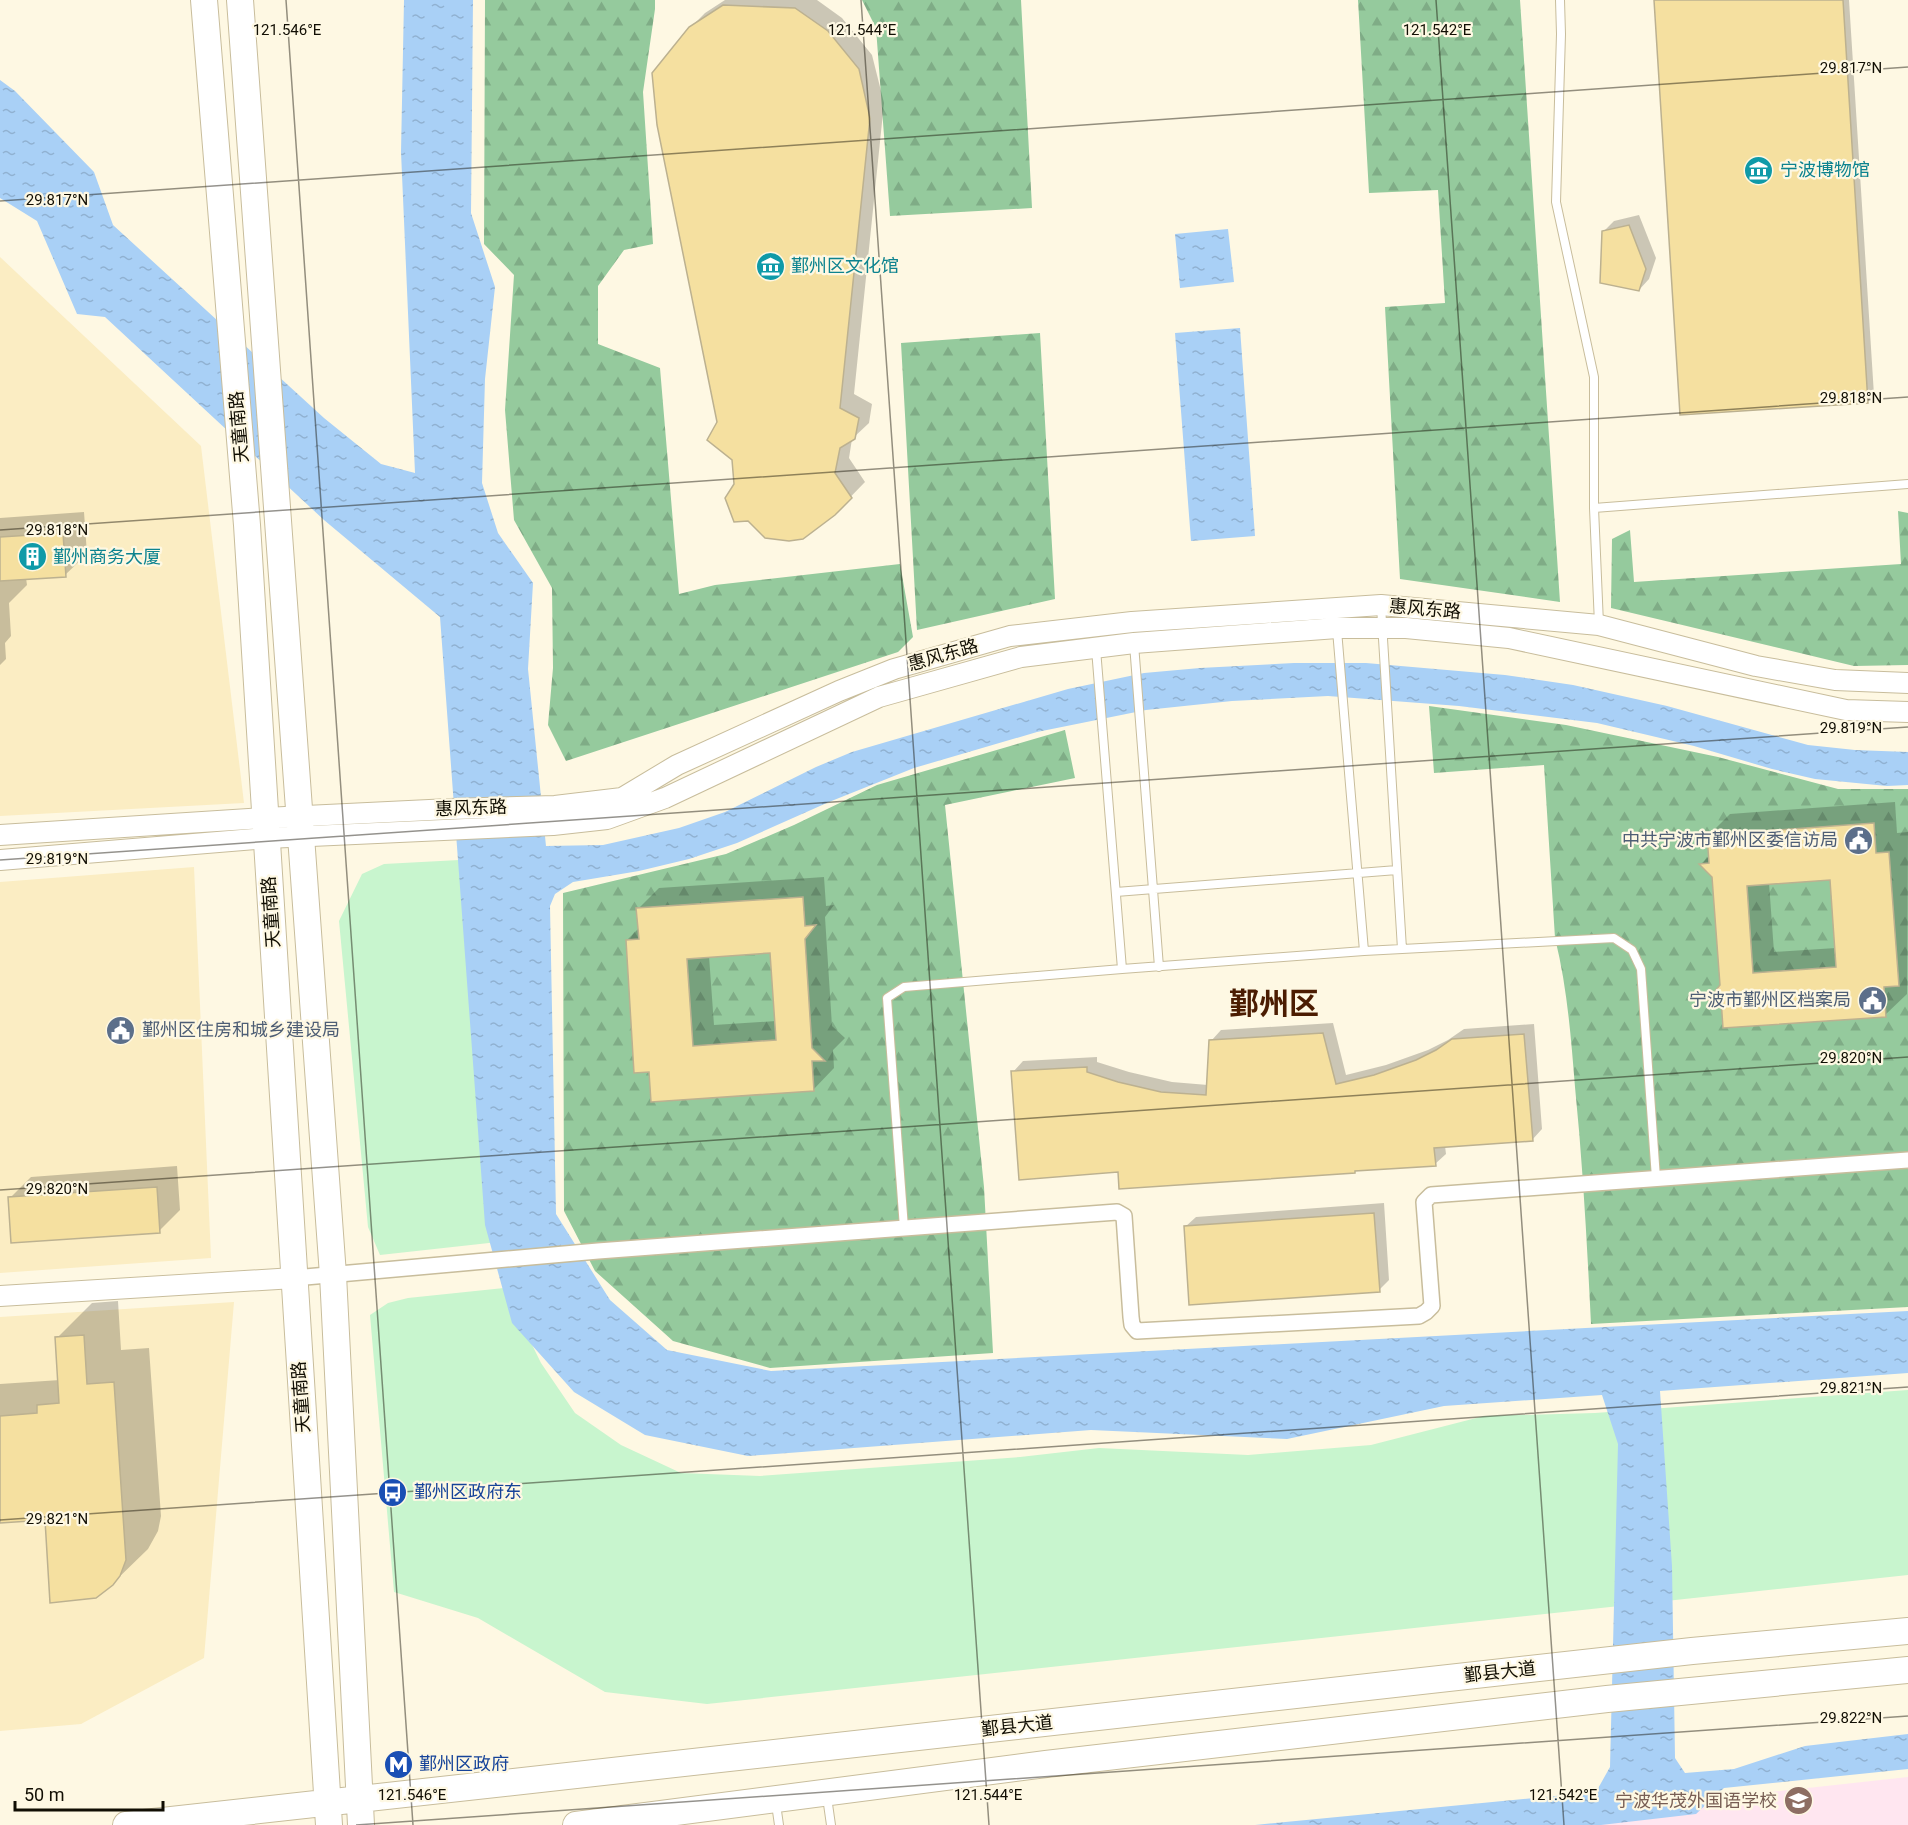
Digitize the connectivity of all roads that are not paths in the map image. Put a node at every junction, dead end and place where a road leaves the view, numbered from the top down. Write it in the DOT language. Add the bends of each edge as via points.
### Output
graph roads {
  1 [pos="204,0"];
  2 [pos="240,0"];
  3 [pos="1560,0"];
  4 [pos="1908,484"];
  5 [pos="1594,508"];
  6 [pos="1381,605"];
  7 [pos="1336,608"];
  8 [pos="1132,622"];
  9 [pos="1094,625"];
  10 [pos="1599,625"];
  11 [pos="1381,627"];
  12 [pos="1337,628"];
  13 [pos="1134,643"];
  14 [pos="1096,646"];
  15 [pos="1908,683"];
  16 [pos="1908,711"];
  17 [pos="554,815"];
  18 [pos="300,827"];
  19 [pos="266,828"];
  20 [pos="0,836"];
  21 [pos="0,860"];
  22 [pos="1397,870"];
  23 [pos="1357,872"];
  24 [pos="1153,889"];
  25 [pos="1116,892"];
  26 [pos="1402,949"];
  27 [pos="1364,951"];
  28 [pos="1159,967"];
  29 [pos="1122,969"];
  30 [pos="1908,1160"];
  31 [pos="1656,1178"];
  32 [pos="903,1228"];
  33 [pos="333,1275"];
  34 [pos="294,1278"];
  35 [pos="0,1296"];
  36 [pos="1908,1631"];
  37 [pos="1908,1670"];
  38 [pos="826,1793"];
  39 [pos="360,1799"];
  40 [pos="775,1800"];
  41 [pos="328,1814"];
  42 [pos="126,1825"];
  43 [pos="361,1825"];
  44 [pos="576,1825"];
  45 [pos="779,1825"];
  46 [pos="831,1825"];
  1 -- 19 [label="main road, 天童南路" via="247,525"];
  2 -- 18 [label="main road"];
  3 -- 5 [label="lane" via="1556,202 1594,377"];
  4 -- 5 [label="lane"];
  5 -- 10 [label="lane"];
  6 -- 7 [label="street, 惠风东路"];
  6 -- 10 [label="street, 惠风东路"];
  6 -- 11 [label="lane"];
  7 -- 8 [label="street, 惠风东路"];
  7 -- 12 [label="lane"];
  8 -- 9 [label="street, 惠风东路"];
  8 -- 13 [label="lane"];
  9 -- 14 [label="lane"];
  9 -- 17 [label="street, 惠风东路" via="1010,636 894,669 677,765 622,798"];
  10 -- 15 [label="street, 惠风东路" via="1756,666 1835,680"];
  11 -- 12 [label="street, 惠风东路"];
  11 -- 16 [label="street, 惠风东路" via="1509,638 1846,710"];
  11 -- 22 [label="lane"];
  12 -- 13 [label="street, 惠风东路"];
  12 -- 23 [label="lane"];
  13 -- 14 [label="street, 惠风东路"];
  13 -- 24 [label="lane"];
  14 -- 17 [label="street, 惠风东路" via="1021,657 879,697 665,798 607,819"];
  14 -- 25 [label="lane"];
  17 -- 18 [label="street, 惠风东路"];
  18 -- 19 [label="street, 惠风东路"];
  18 -- 33 [label="main road"];
  19 -- 20 [label="street, 惠风东路"];
  19 -- 21 [label="street, 惠风东路"];
  19 -- 34 [label="main road, 天童南路"];
  22 -- 23 [label="lane"];
  22 -- 26 [label="lane"];
  23 -- 24 [label="lane"];
  23 -- 27 [label="lane"];
  24 -- 25 [label="lane"];
  24 -- 28 [label="lane"];
  25 -- 29 [label="lane"];
  26 -- 27 [label="lane"];
  26 -- 31 [label="lane" via="1614,938 1632,950 1641,969"];
  27 -- 28 [label="lane"];
  28 -- 29 [label="lane"];
  29 -- 32 [label="lane" via="904,987 887,998"];
  30 -- 31 [label="street"];
  31 -- 32 [label="street" via="1431,1195 1424,1202 1432,1306 1419,1316 1137,1331 1131,1317 1124,1216 1117,1212"];
  32 -- 33 [label="street"];
  33 -- 34 [label="street"];
  33 -- 39 [label="main road"];
  34 -- 35 [label="street"];
  34 -- 41 [label="main road, 天童南路"];
  36 -- 39 [label="main road, 鄞县大道" via="1692,1651"];
  37 -- 38 [label="main road" via="1607,1699"];
  38 -- 40 [label="main road"];
  38 -- 46 [label="lane"];
  39 -- 41 [label="main road, 鄞县大道"];
  39 -- 43 [label="main road"];
  40 -- 44 [label="main road"];
  40 -- 45 [label="lane"];
  41 -- 42 [label="main road, 鄞县大道"];
}
